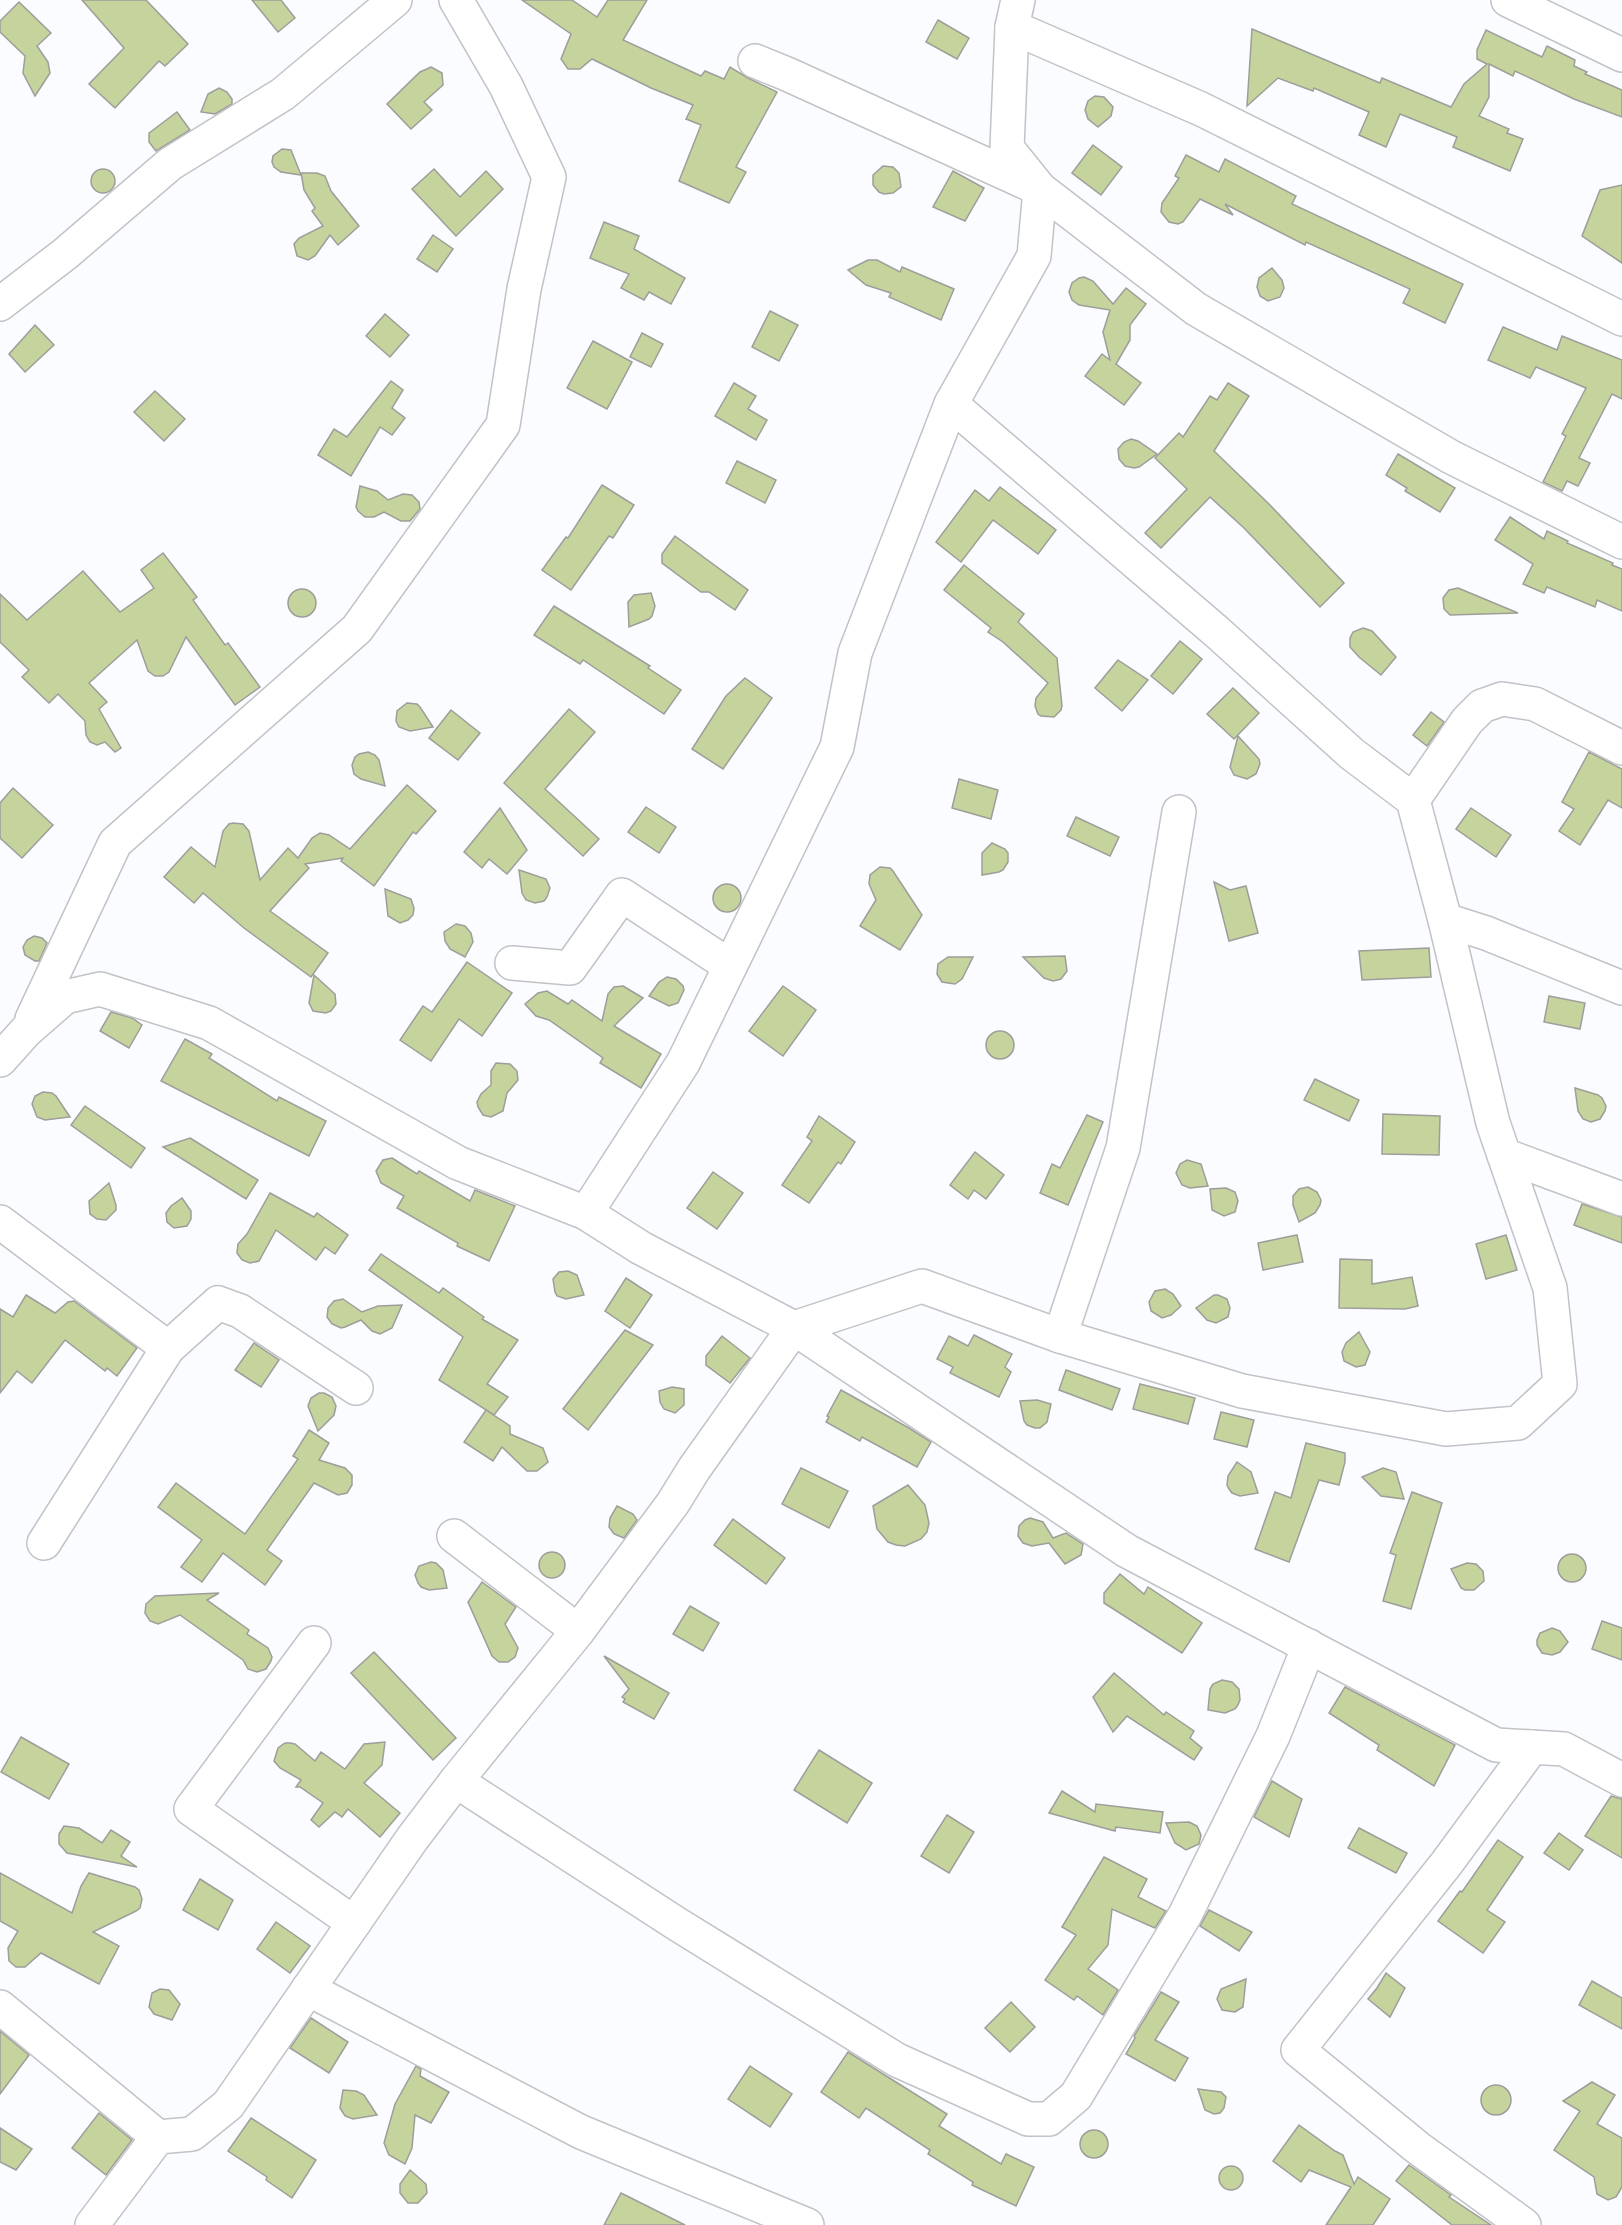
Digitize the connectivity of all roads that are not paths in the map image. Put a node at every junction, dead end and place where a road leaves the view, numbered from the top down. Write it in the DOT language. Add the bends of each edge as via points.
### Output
graph roads {
  1 [pos="395,0"];
  2 [pos="456,0"];
  3 [pos="1508,0"];
  4 [pos="1015,13"];
  5 [pos="1622,55"];
  6 [pos="755,61"];
  7 [pos="1040,189"];
  8 [pos="0,304"];
  9 [pos="1622,319"];
  10 [pos="951,404"];
  11 [pos="1622,542"];
  12 [pos="1622,747"];
  13 [pos="1413,800"];
  14 [pos="1179,812"];
  15 [pos="1444,920"];
  16 [pos="512,963"];
  17 [pos="730,966"];
  18 [pos="1622,988"];
  19 [pos="26,1031"];
  20 [pos="0,1060"];
  21 [pos="1504,1155"];
  22 [pos="1622,1199"];
  23 [pos="586,1213"];
  24 [pos="0,1222"];
  25 [pos="794,1328"];
  26 [pos="1060,1336"];
  27 [pos="168,1348"];
  28 [pos="356,1388"];
  29 [pos="454,1536"];
  30 [pos="44,1543"];
  31 [pos="578,1631"];
  32 [pos="314,1643"];
  33 [pos="1309,1647"];
  34 [pos="1532,1747"];
  35 [pos="1622,1780"];
  36 [pos="456,1781"];
  37 [pos="354,1923"];
  38 [pos="308,1989"];
  39 [pos="0,2007"];
  40 [pos="158,2137"];
  41 [pos="92,2225"];
  42 [pos="807,2225"];
  43 [pos="1524,2225"];
  1 -- 8 [label="street" via="283,94 170,164"];
  2 -- 19 [label="street" via="506,86 549,177 524,289 503,425 357,629 115,843"];
  3 -- 5 [label="street"];
  4 -- 7 [label="street" via="1006,148"];
  4 -- 9 [label="street"];
  6 -- 7 [label="street"];
  7 -- 10 [label="street" via="1034,256"];
  7 -- 11 [label="street" via="1196,309 1451,457"];
  10 -- 13 [label="street" via="1352,754"];
  10 -- 17 [label="street" via="855,653 837,747"];
  12 -- 13 [label="street" via="1535,704 1502,699 1482,706 1467,722"];
  13 -- 15 [label="street"];
  14 -- 26 [label="street" via="1123,1148"];
  15 -- 18 [label="street"];
  15 -- 21 [label="street"];
  16 -- 17 [label="street" via="570,968 622,895"];
  17 -- 23 [label="street" via="683,1063"];
  19 -- 20 [label="street"];
  19 -- 23 [label="street" via="64,997 100,989 210,1023 458,1163"];
  21 -- 22 [label="street"];
  21 -- 26 [label="street" via="1550,1288 1560,1384 1518,1423 1446,1429 1242,1391"];
  23 -- 25 [label="street" via="641,1248"];
  24 -- 27 [label="street"];
  25 -- 26 [label="street" via="922,1287"];
  25 -- 31 [label="street" via="673,1503"];
  25 -- 33 [label="street" via="1127,1551"];
  27 -- 28 [label="street" via="218,1304 240,1311"];
  27 -- 30 [label="street"];
  29 -- 31 [label="street"];
  31 -- 36 [label="street"];
  32 -- 37 [label="street" via="191,1809"];
  33 -- 34 [label="street" via="1496,1745"];
  33 -- 36 [label="street" via="1273,1736 1185,1915 1076,2096 1049,2119 1028,2120 897,2060"];
  34 -- 35 [label="street" via="1564,1749"];
  34 -- 43 [label="street" via="1446,1864 1298,2050 1418,2148"];
  36 -- 37 [label="street"];
  37 -- 38 [label="street"];
  38 -- 40 [label="street" via="228,2105 192,2134"];
  38 -- 42 [label="street" via="581,2132"];
  39 -- 40 [label="street"];
  40 -- 41 [label="street"];
}
